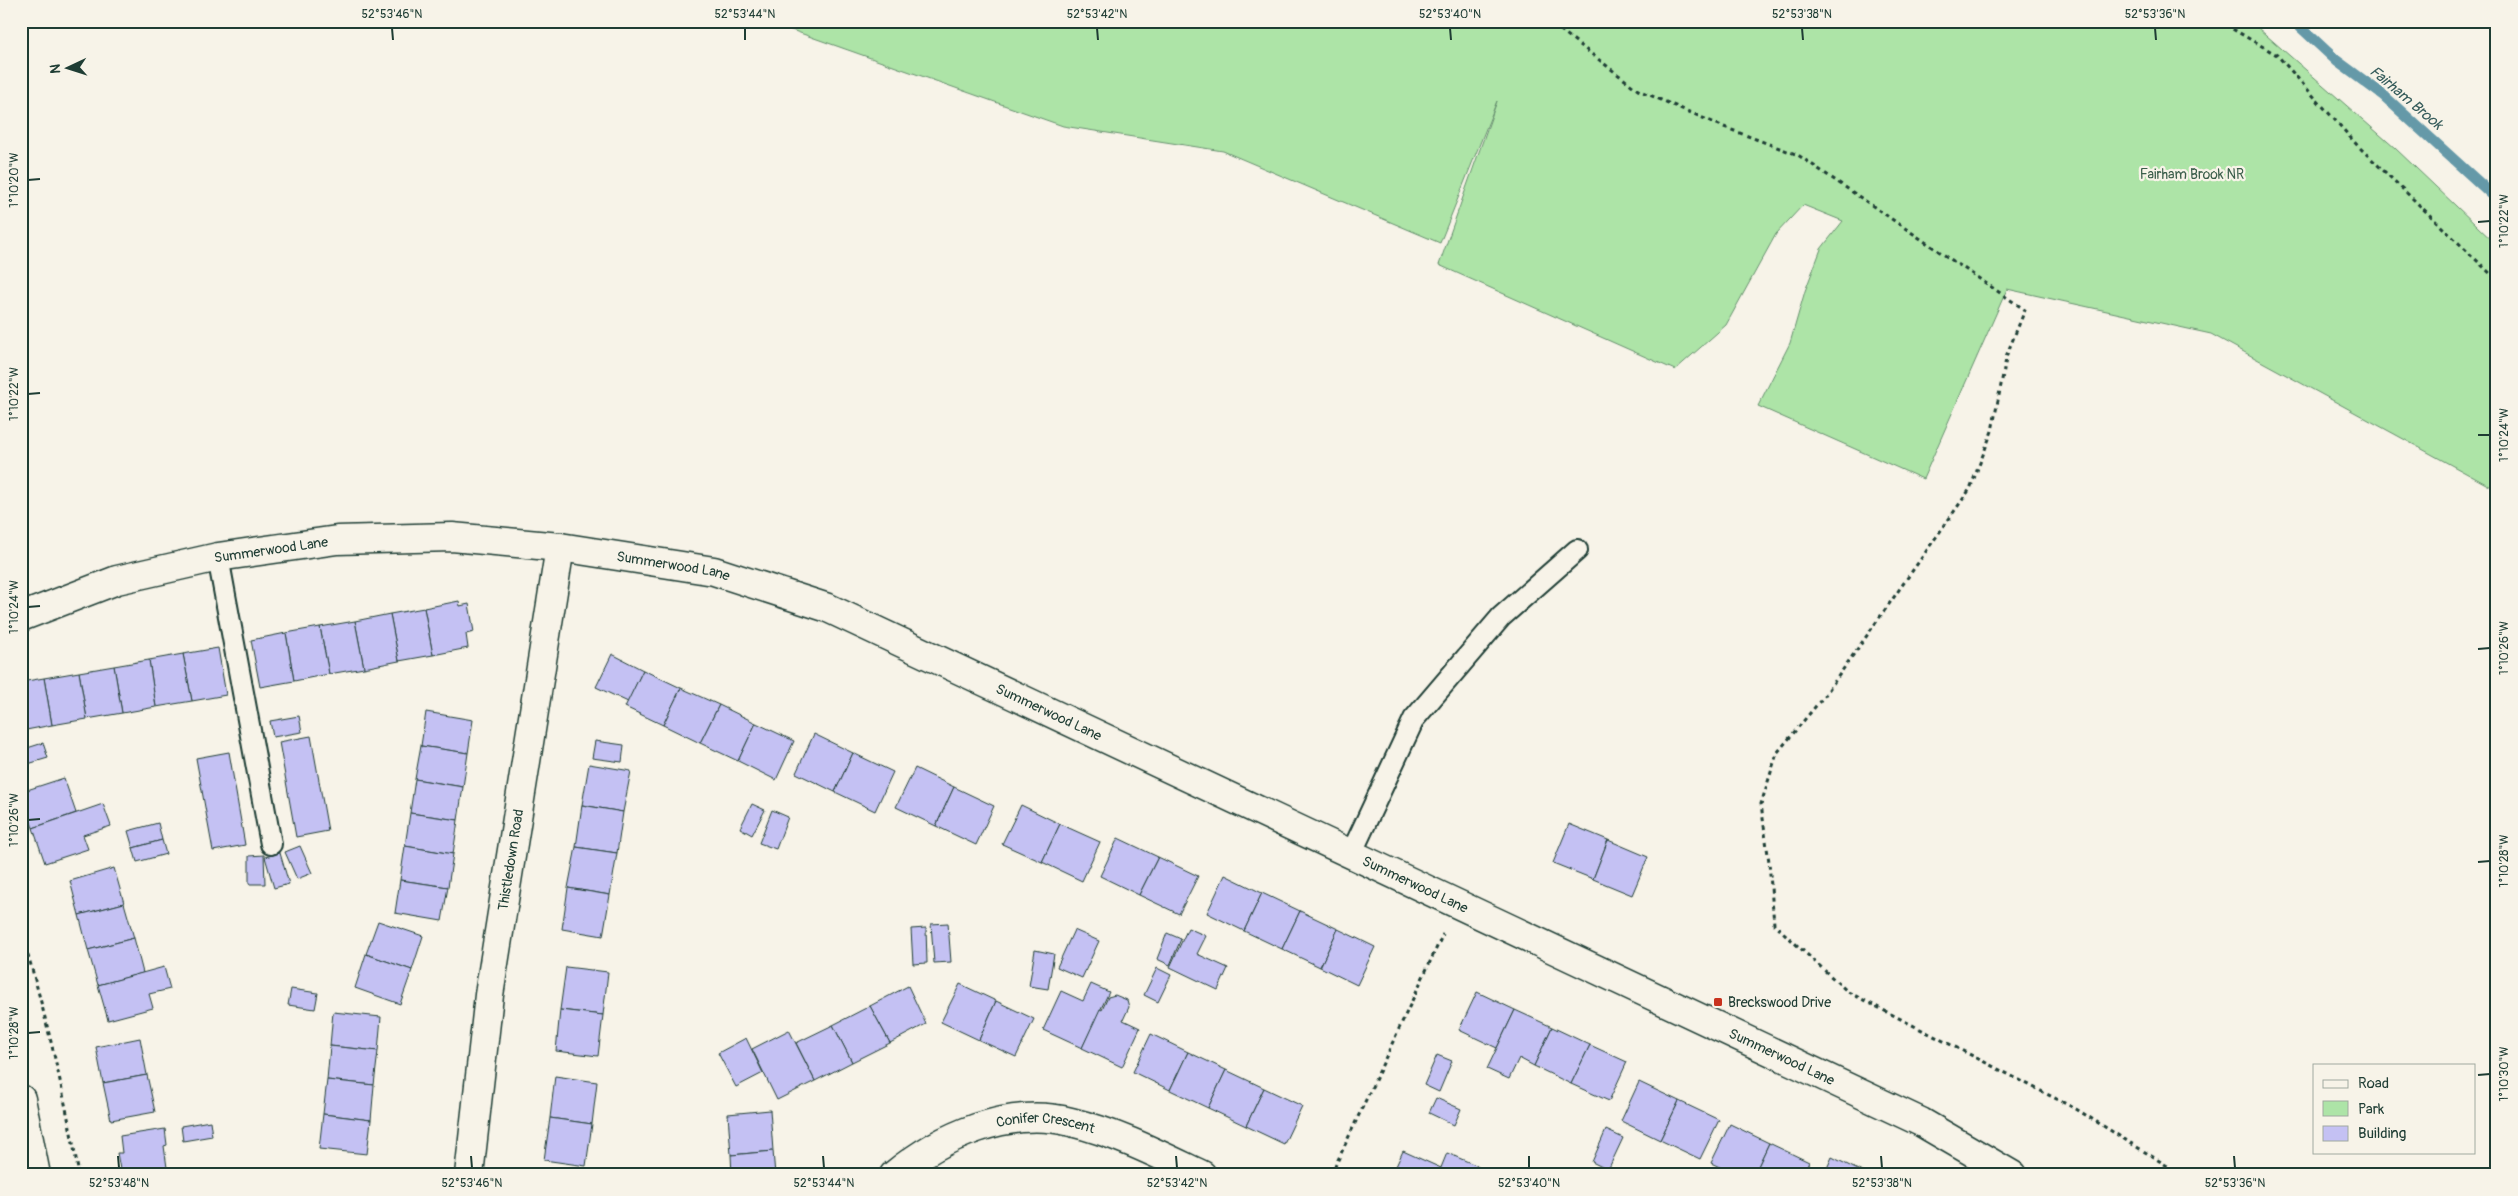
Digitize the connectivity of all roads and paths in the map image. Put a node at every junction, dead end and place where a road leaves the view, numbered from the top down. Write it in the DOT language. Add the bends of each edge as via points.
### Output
graph roads {
  1 [pos="1538,21"];
  2 [pos="2219,21"];
  3 [pos="2497,280"];
  4 [pos="560,547"];
  5 [pos="1577,550"];
  6 [pos="218,557"];
  7 [pos="21,617"];
  8 [pos="271,844"];
  9 [pos="1351,854"];
  10 [pos="1457,904"];
  11 [pos="21,931"];
  12 [pos="21,1099"];
  13 [pos="36,1175"];
  14 [pos="79,1175"];
  15 [pos="469,1175"];
  16 [pos="894,1175"];
  17 [pos="1202,1175"];
  18 [pos="1331,1175"];
  19 [pos="2012,1175"];
  20 [pos="2168,1175"];
  1 -- 20 [label="path" via="1558,28 1638,90 1798,155 2025,310 2007,354 1992,430 1970,489 1825,695 1777,753 1761,804 1774,924 1848,992 2076,1109 2169,1167"];
  2 -- 3 [label="path" via="2277,55 2358,146"];
  4 -- 6 [label="street, Summerwood Lane" via="452,537 337,540"];
  4 -- 9 [label="street, Summerwood Lane" via="714,571 828,608"];
  4 -- 15 [label="street, Thistledown Road" via="490,995"];
  5 -- 9 [label="lane" via="1501,617 1414,719"];
  6 -- 7 [label="street, Summerwood Lane" via="116,580"];
  6 -- 8 [label="lane"];
  9 -- 10 [label="street, Summerwood Lane"];
  10 -- 18 [label="path"];
  10 -- 19 [label="street, Summerwood Lane" via="1921,1122"];
  11 -- 14 [label="path" via="67,1109"];
  12 -- 13 [label="street"];
  16 -- 17 [label="street, Conifer Crescent" via="935,1146 966,1131 989,1124 1049,1119 1070,1121 1096,1130"];
}
